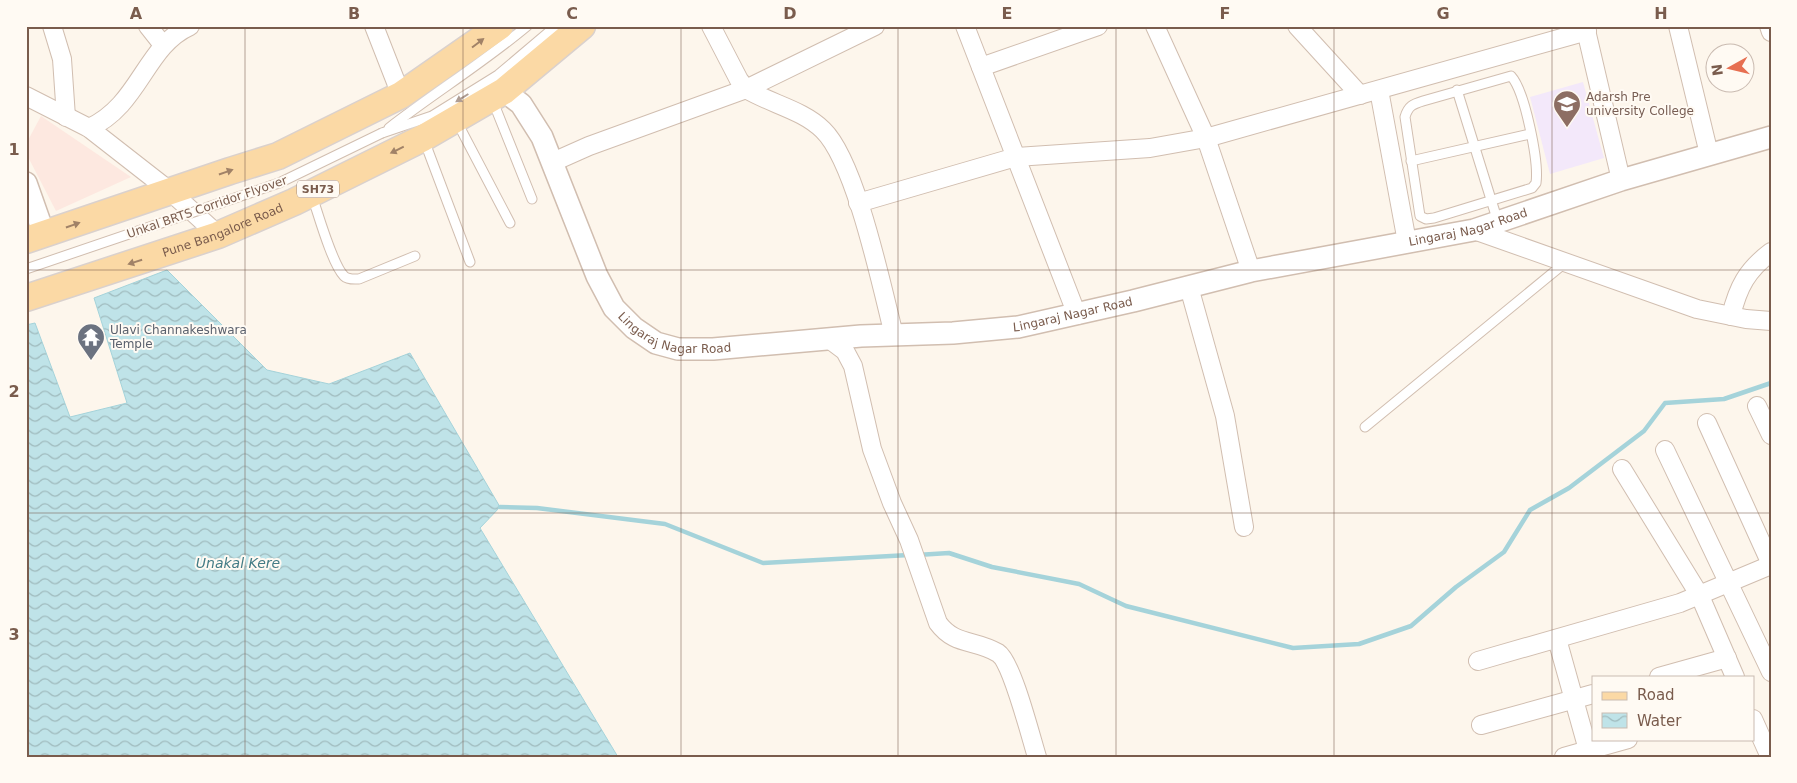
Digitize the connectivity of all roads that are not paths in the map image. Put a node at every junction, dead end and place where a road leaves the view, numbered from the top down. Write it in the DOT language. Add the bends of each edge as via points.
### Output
graph roads {
  1 [pos="52,26"];
  2 [pos="148,26"];
  3 [pos="190,26"];
  4 [pos="374,26"];
  5 [pos="500,26"];
  6 [pos="527,26"];
  7 [pos="556,26"];
  8 [pos="582,26"];
  9 [pos="711,26"];
  10 [pos="875,26"];
  11 [pos="965,26"];
  12 [pos="1155,26"];
  13 [pos="1297,26"];
  14 [pos="1678,26"];
  15 [pos="1770,26"];
  16 [pos="1087,28"];
  17 [pos="1586,29"];
  18 [pos="1771,32"];
  19 [pos="163,45"];
  20 [pos="981,67"];
  21 [pos="746,89"];
  22 [pos="1379,90"];
  23 [pos="1457,90"];
  24 [pos="498,94"];
  25 [pos="401,95"];
  26 [pos="1360,95"];
  27 [pos="26,96"];
  28 [pos="66,116"];
  29 [pos="456,120"];
  30 [pos="89,128"];
  31 [pos="382,133"];
  32 [pos="1530,134"];
  33 [pos="1771,137"];
  34 [pos="423,138"];
  35 [pos="1206,138"];
  36 [pos="1473,147"];
  37 [pos="1709,154"];
  38 [pos="1016,157"];
  39 [pos="1411,161"];
  40 [pos="553,162"];
  41 [pos="1621,180"];
  42 [pos="26,183"];
  43 [pos="171,192"];
  44 [pos="311,193"];
  45 [pos="532,199"];
  46 [pos="1490,201"];
  47 [pos="858,203"];
  48 [pos="1498,222"];
  49 [pos="510,223"];
  50 [pos="1474,230"];
  51 [pos="218,234"];
  52 [pos="35,237"];
  53 [pos="1407,242"];
  54 [pos="1771,252"];
  55 [pos="415,256"];
  56 [pos="470,262"];
  57 [pos="1566,262"];
  58 [pos="26,269"];
  59 [pos="1251,270"];
  60 [pos="1189,287"];
  61 [pos="26,298"];
  62 [pos="1077,315"];
  63 [pos="1731,316"];
  64 [pos="1771,321"];
  65 [pos="894,335"];
  66 [pos="829,339"];
  67 [pos="1757,406"];
  68 [pos="1707,423"];
  69 [pos="1365,426"];
  70 [pos="1771,435"];
  71 [pos="1665,450"];
  72 [pos="1622,469"];
  73 [pos="1244,527"];
  74 [pos="1771,565"];
  75 [pos="1730,584"];
  76 [pos="1700,596"];
  77 [pos="1558,639"];
  78 [pos="1727,658"];
  79 [pos="1478,661"];
  80 [pos="1771,672"];
  81 [pos="1663,676"];
  82 [pos="1735,676"];
  83 [pos="1592,694"];
  84 [pos="1574,700"];
  85 [pos="1754,721"];
  86 [pos="1481,725"];
  87 [pos="1625,740"];
  88 [pos="1589,754"];
  89 [pos="1037,757"];
  90 [pos="1564,757"];
  91 [pos="1769,757"];
  1 -- 28 [label="street" via="62,59"];
  2 -- 19 [label="street"];
  3 -- 19 [label="street"];
  4 -- 25 [label="street"];
  25 -- 5 [label="main road, one-way"];
  6 -- 31 [label="lane" via="492,55 427,98"];
  7 -- 31 [label="lane, one-way" via="498,74 432,116"];
  8 -- 24 [label="main road, Pune Bangalore Road / SH73"];
  9 -- 21 [label="street"];
  10 -- 21 [label="street"];
  11 -- 20 [label="street"];
  12 -- 35 [label="street"];
  13 -- 26 [label="street"];
  14 -- 37 [label="street"];
  15 -- 18 [label="street"];
  16 -- 20 [label="street"];
  17 -- 22 [label="street"];
  17 -- 41 [label="street"];
  19 -- 30 [label="street" via="117,110 105,121"];
  20 -- 38 [label="street"];
  21 -- 40 [label="street"];
  21 -- 47 [label="street" via="824,130 836,148"];
  22 -- 26 [label="street"];
  22 -- 53 [label="street"];
  23 -- 32 [label="lane" via="1511,76 1520,91"];
  23 -- 36 [label="lane"];
  23 -- 39 [label="lane" via="1412,104 1407,109 1405,117"];
  24 -- 29 [label="main road, Pune Bangalore Road / SH73"];
  24 -- 40 [label="street, Lingaraj Nagar Road" via="521,104 531,115"];
  24 -- 45 [label="lane"];
  43 -- 25 [label="main road, one-way" via="278,156"];
  26 -- 35 [label="street"];
  27 -- 28 [label="street"];
  28 -- 30 [label="street"];
  29 -- 34 [label="main road, Pune Bangalore Road / SH73"];
  29 -- 49 [label="lane"];
  30 -- 43 [label="street"];
  31 -- 58 [label="lane, Unkal BRTS Corridor Flyover, bridge" via="279,183"];
  32 -- 36 [label="lane"];
  32 -- 46 [label="lane" via="1536,183 1532,188"];
  33 -- 37 [label="street, Lingaraj Nagar Road"];
  34 -- 44 [label="main road, Pune Bangalore Road / SH73, one-way"];
  34 -- 56 [label="lane"];
  35 -- 38 [label="street" via="1150,148"];
  35 -- 59 [label="street"];
  36 -- 39 [label="lane"];
  36 -- 46 [label="lane"];
  37 -- 41 [label="street, Lingaraj Nagar Road"];
  38 -- 47 [label="street"];
  38 -- 62 [label="street"];
  39 -- 46 [label="lane" via="1420,216 1426,219"];
  40 -- 66 [label="street, Lingaraj Nagar Road" via="597,276 614,308 634,328 656,343 678,349"];
  41 -- 48 [label="street, Lingaraj Nagar Road"];
  42 -- 52 [label="street"];
  43 -- 51 [label="street"];
  52 -- 43 [label="main road, one-way"];
  44 -- 51 [label="main road, Pune Bangalore Road / SH73"];
  44 -- 55 [label="lane" via="344,276 359,279"];
  46 -- 48 [label="lane"];
  47 -- 65 [label="street"];
  48 -- 50 [label="street, Lingaraj Nagar Road"];
  50 -- 53 [label="street, Lingaraj Nagar Road"];
  50 -- 57 [label="street"];
  51 -- 61 [label="main road, Pune Bangalore Road / SH73, one-way"];
  53 -- 59 [label="street, Lingaraj Nagar Road"];
  54 -- 63 [label="street" via="1755,264 1744,281"];
  57 -- 63 [label="street" via="1697,309"];
  57 -- 69 [label="lane"];
  59 -- 60 [label="street, Lingaraj Nagar Road"];
  60 -- 62 [label="street, Lingaraj Nagar Road"];
  60 -- 73 [label="street" via="1224,416"];
  62 -- 65 [label="street, Lingaraj Nagar Road" via="982,331"];
  63 -- 64 [label="street"];
  65 -- 66 [label="street, Lingaraj Nagar Road"];
  66 -- 89 [label="street" via="845,351 853,366 872,448 938,623 946,634 1000,654 1008,668"];
  67 -- 70 [label="street"];
  68 -- 74 [label="street"];
  71 -- 75 [label="street"];
  72 -- 76 [label="street"];
  74 -- 75 [label="street"];
  75 -- 76 [label="street"];
  75 -- 80 [label="street"];
  76 -- 77 [label="street"];
  76 -- 78 [label="street"];
  77 -- 79 [label="street"];
  77 -- 84 [label="street"];
  78 -- 81 [label="street"];
  78 -- 82 [label="street"];
  83 -- 84 [label="street"];
  84 -- 86 [label="street"];
  84 -- 88 [label="street"];
  85 -- 91 [label="street"];
  87 -- 88 [label="street"];
  88 -- 90 [label="street"];
}
